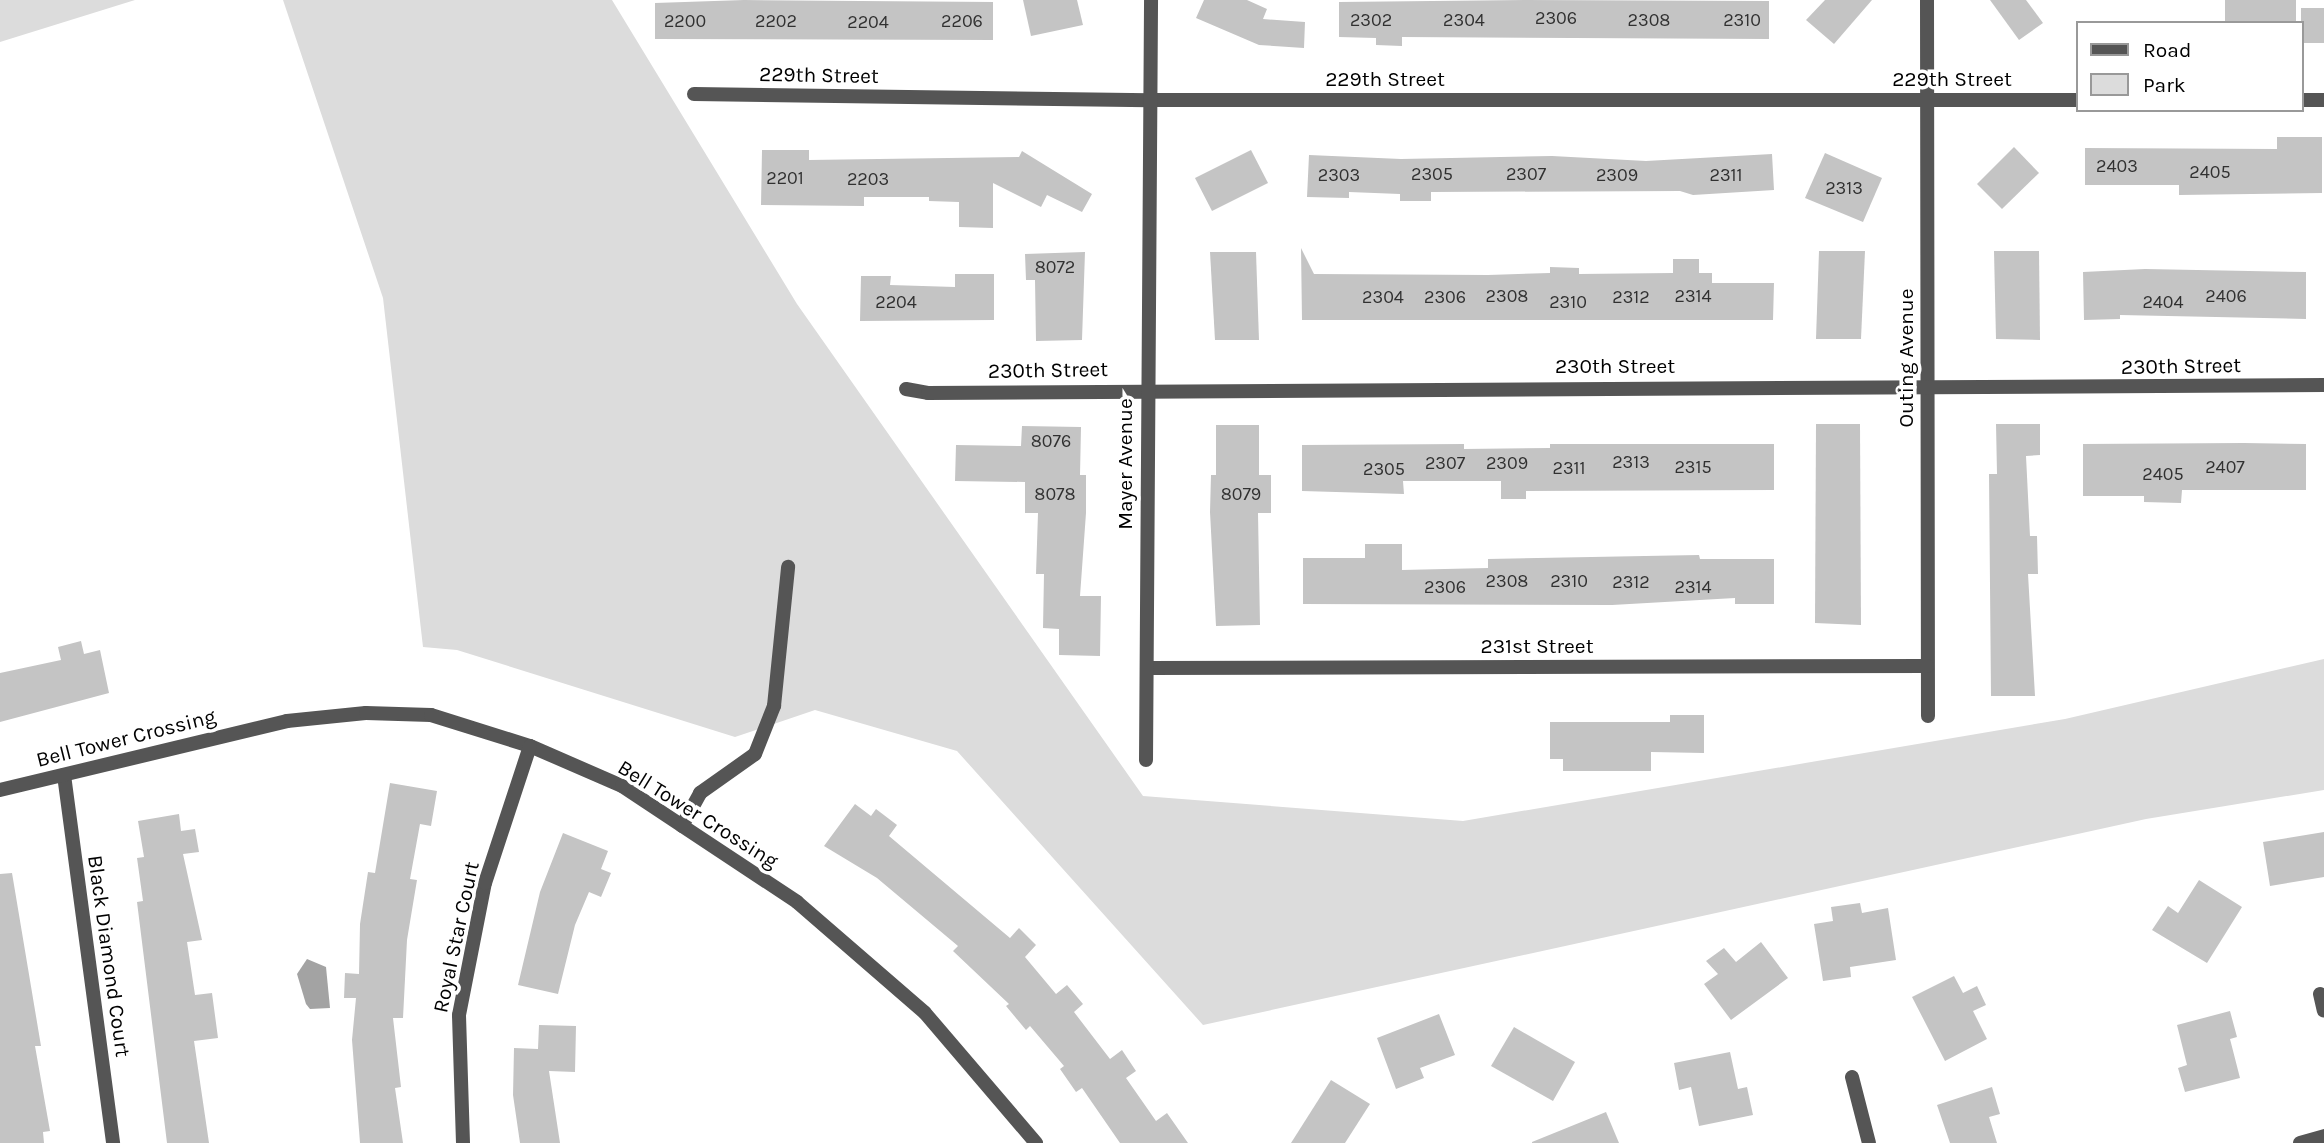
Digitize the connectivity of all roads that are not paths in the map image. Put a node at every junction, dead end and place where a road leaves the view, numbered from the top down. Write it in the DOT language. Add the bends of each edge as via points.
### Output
graph roads {
  1 [pos="1152,0"];
  2 [pos="1927,0"];
  3 [pos="694,94"];
  4 [pos="1150,100"];
  5 [pos="1925,100"];
  6 [pos="2076,100"];
  7 [pos="2303,100"];
  8 [pos="2324,100"];
  9 [pos="1928,385"];
  10 [pos="2324,385"];
  11 [pos="906,389"];
  12 [pos="1146,390"];
  13 [pos="788,567"];
  14 [pos="1927,666"];
  15 [pos="1147,668"];
  16 [pos="1928,716"];
  17 [pos="530,746"];
  18 [pos="1146,760"];
  19 [pos="64,775"];
  20 [pos="0,790"];
  21 [pos="682,826"];
  22 [pos="2320,994"];
  23 [pos="2324,1011"];
  24 [pos="1852,1077"];
  25 [pos="2324,1136"];
  26 [pos="113,1143"];
  27 [pos="463,1143"];
  28 [pos="1036,1143"];
  29 [pos="1870,1143"];
  30 [pos="2300,1143"];
  1 -- 4 [label="street, Mayer Avenue"];
  2 -- 5 [label="street, Outing Avenue"];
  3 -- 4 [label="street, 229th Street"];
  4 -- 5 [label="street, 229th Street"];
  4 -- 12 [label="street, Mayer Avenue"];
  5 -- 6 [label="street, 229th Street"];
  5 -- 9 [label="street, Outing Avenue"];
  7 -- 8 [label="street"];
  9 -- 10 [label="street, 230th Street"];
  9 -- 12 [label="street, 230th Street"];
  9 -- 14 [label="street, Outing Avenue"];
  11 -- 12 [label="street, 230th Street"];
  12 -- 15 [label="street, Mayer Avenue"];
  13 -- 21 [label="street" via="774,705 755,754 700,793"];
  14 -- 15 [label="street, 231st Street"];
  14 -- 16 [label="street, Outing Avenue"];
  15 -- 18 [label="street, Mayer Avenue"];
  17 -- 19 [label="street, Bell Tower Crossing" via="431,715 366,713 286,721"];
  17 -- 21 [label="street, Bell Tower Crossing" via="622,786"];
  17 -- 27 [label="street, Royal Star Court" via="485,883 459,1015"];
  19 -- 20 [label="street, Bell Tower Crossing"];
  19 -- 26 [label="street, Black Diamond Court"];
  21 -- 28 [label="street, Bell Tower Crossing" via="797,902 925,1013"];
  22 -- 23 [label="street"];
  24 -- 29 [label="street"];
  25 -- 30 [label="street"];
}
